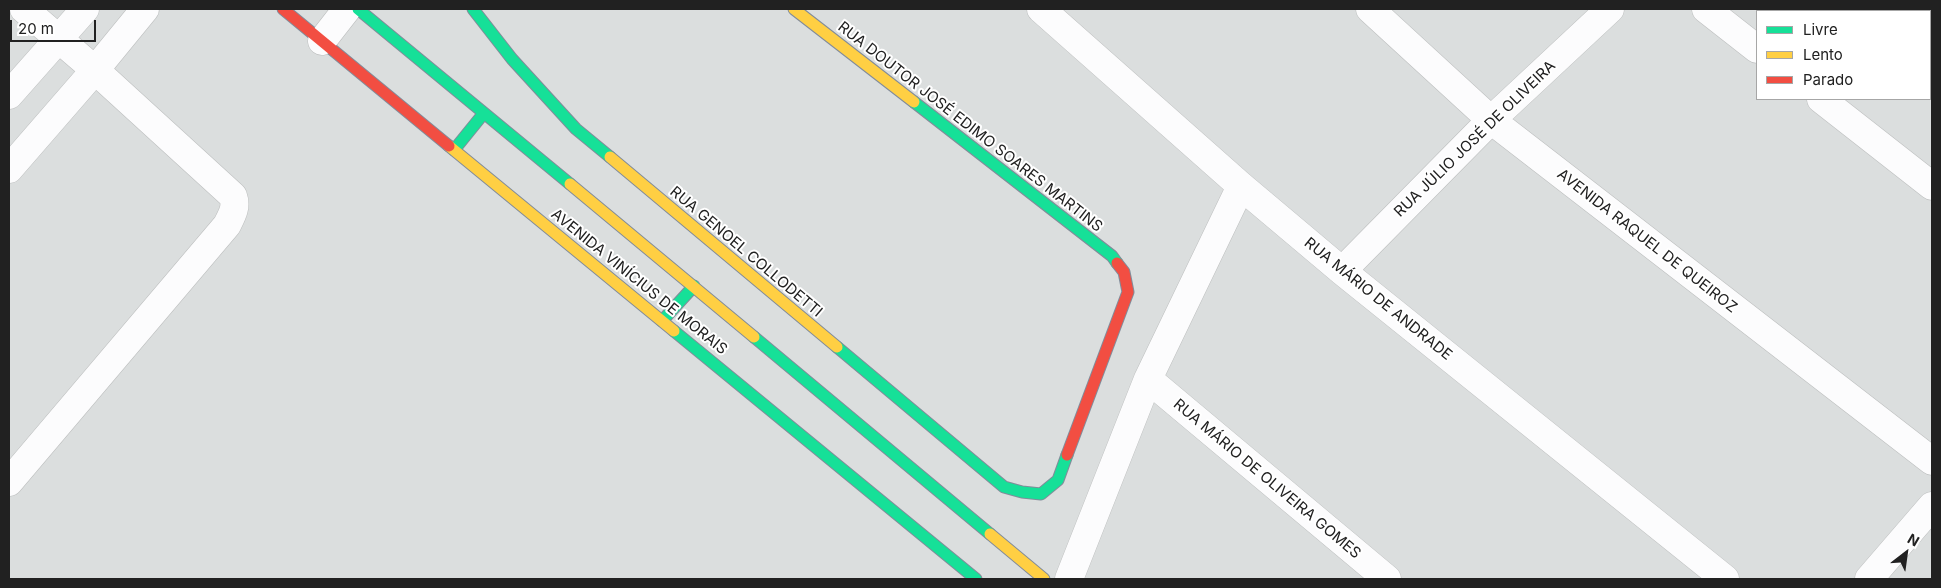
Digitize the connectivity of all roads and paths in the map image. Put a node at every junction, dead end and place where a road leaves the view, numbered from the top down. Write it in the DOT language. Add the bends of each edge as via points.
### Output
graph roads {
  1 [pos="24,9"];
  2 [pos="85,9"];
  3 [pos="145,9"];
  4 [pos="283,9"];
  5 [pos="347,9"];
  6 [pos="358,9"];
  7 [pos="473,9"];
  8 [pos="794,9"];
  9 [pos="1041,9"];
  10 [pos="1370,9"];
  11 [pos="1610,9"];
  12 [pos="1706,9"];
  13 [pos="58,37"];
  14 [pos="322,41"];
  15 [pos="1756,48"];
  16 [pos="95,70"];
  17 [pos="9,95"];
  18 [pos="1822,100"];
  19 [pos="484,113"];
  20 [pos="1491,120"];
  21 [pos="454,150"];
  22 [pos="9,169"];
  23 [pos="1241,186"];
  24 [pos="1932,186"];
  25 [pos="1342,271"];
  26 [pos="1124,272"];
  27 [pos="694,286"];
  28 [pos="662,321"];
  29 [pos="1148,379"];
  30 [pos="1932,462"];
  31 [pos="9,482"];
  32 [pos="1932,506"];
  33 [pos="976,579"];
  34 [pos="1044,579"];
  35 [pos="1069,579"];
  36 [pos="1387,579"];
  37 [pos="1725,579"];
  38 [pos="1869,579"];
  1 -- 13 [label="street"];
  2 -- 13 [label="street"];
  3 -- 16 [label="street"];
  4 -- 14 [label="street, AVENIDA VINÍCIUS DE MORAIS"];
  5 -- 14 [label="street"];
  6 -- 19 [label="street, AVENIDA VINÍCIUS DE MORAIS"];
  7 -- 26 [label="street, RUA GENOEL COLLODETTI" via="512,59 576,129 1004,487 1042,494 1058,480 1128,292"];
  8 -- 26 [label="street, RUA DOUTOR JOSÉ EDIMO SOARES MARTINS" via="1112,256"];
  9 -- 23 [label="street, RUA MÁRIO DE ANDRADE"];
  10 -- 20 [label="street, AVENIDA RAQUEL DE QUEIROZ"];
  11 -- 20 [label="street, RUA JÚLIO JOSÉ DE OLIVEIRA"];
  12 -- 15 [label="street"];
  13 -- 16 [label="street"];
  13 -- 17 [label="street"];
  14 -- 21 [label="street, AVENIDA VINÍCIUS DE MORAIS"];
  16 -- 22 [label="street"];
  16 -- 31 [label="street" via="233,196 236,202 234,213 228,225"];
  18 -- 24 [label="street"];
  19 -- 21 [label="street"];
  19 -- 27 [label="street, AVENIDA VINÍCIUS DE MORAIS"];
  20 -- 25 [label="street, RUA JÚLIO JOSÉ DE OLIVEIRA"];
  20 -- 30 [label="street, AVENIDA RAQUEL DE QUEIROZ"];
  21 -- 28 [label="street, AVENIDA VINÍCIUS DE MORAIS"];
  23 -- 25 [label="street, RUA MÁRIO DE ANDRADE"];
  23 -- 29 [label="street"];
  25 -- 37 [label="street, RUA MÁRIO DE ANDRADE"];
  27 -- 28 [label="street"];
  27 -- 34 [label="street, AVENIDA VINÍCIUS DE MORAIS" via="898,464"];
  28 -- 33 [label="street, AVENIDA VINÍCIUS DE MORAIS" via="874,490"];
  29 -- 35 [label="street"];
  29 -- 36 [label="street, RUA MÁRIO DE OLIVEIRA GOMES"];
  32 -- 38 [label="street"];
}
